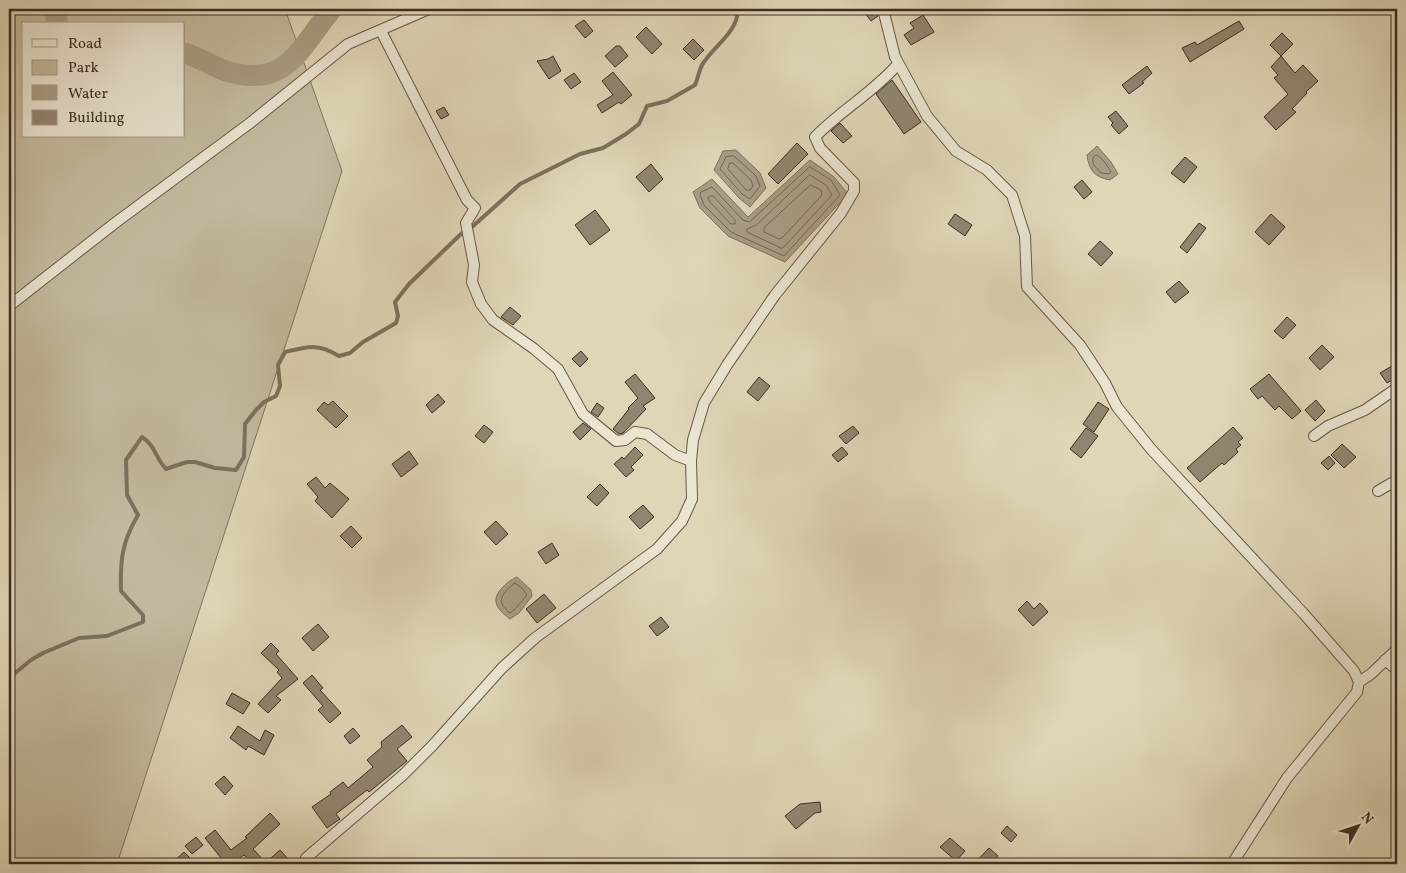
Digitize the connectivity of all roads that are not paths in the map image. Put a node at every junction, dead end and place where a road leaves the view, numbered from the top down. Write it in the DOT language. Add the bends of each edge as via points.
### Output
graph roads {
  1 [pos="429,9"];
  2 [pos="883,9"];
  3 [pos="381,31"];
  4 [pos="898,64"];
  5 [pos="9,306"];
  6 [pos="1397,388"];
  7 [pos="1314,436"];
  8 [pos="691,461"];
  9 [pos="1397,480"];
  10 [pos="1378,491"];
  11 [pos="1397,649"];
  12 [pos="1386,660"];
  13 [pos="1397,670"];
  14 [pos="1359,682"];
  15 [pos="304,864"];
  16 [pos="1232,864"];
  1 -- 3 [label="street"];
  2 -- 4 [label="street"];
  3 -- 5 [label="street" via="348,44 250,123"];
  3 -- 8 [label="street" via="467,200 475,208 466,223 474,265 472,282 481,304 493,320 558,369 583,414 616,441 625,440 635,432 647,434 675,455"];
  4 -- 8 [label="street" via="886,79 826,125 815,138 820,148 854,183 854,191 841,213 775,295 704,403 693,440"];
  4 -- 14 [label="street" via="927,116 956,151 987,170 1012,195 1025,236 1027,287 1080,345 1117,406 1151,450 1310,621 1354,671"];
  6 -- 7 [label="street" via="1365,410 1328,426"];
  8 -- 15 [label="street" via="692,499 682,521 656,549 534,638 403,775 306,858"];
  9 -- 10 [label="street"];
  11 -- 12 [label="street"];
  12 -- 13 [label="street"];
  12 -- 14 [label="street"];
  14 -- 16 [label="street" via="1357,692 1287,778"];
}
